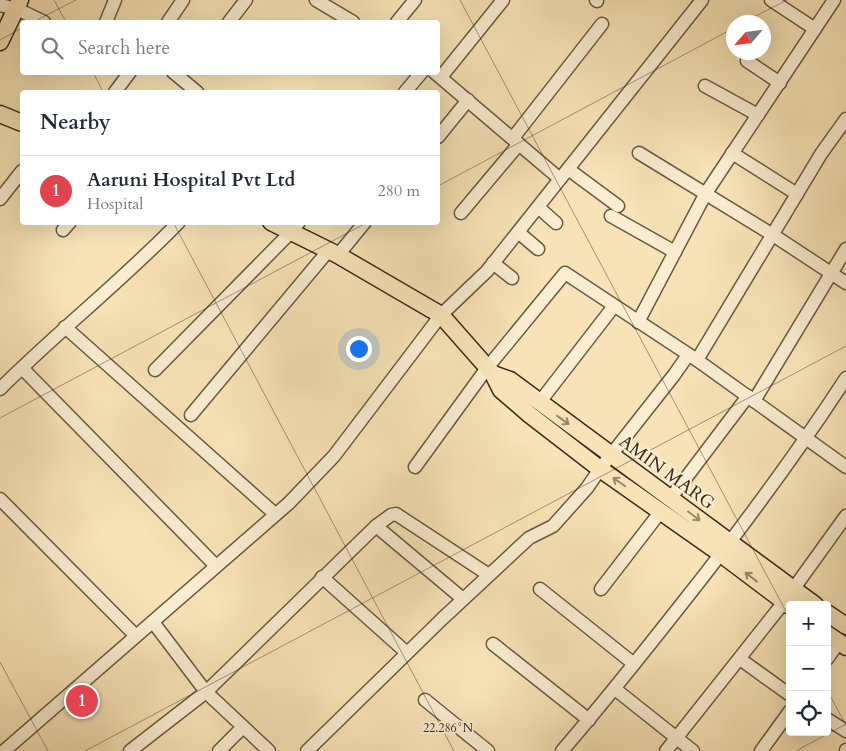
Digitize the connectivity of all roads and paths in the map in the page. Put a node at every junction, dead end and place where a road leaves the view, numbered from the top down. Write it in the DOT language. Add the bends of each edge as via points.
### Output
graph roads {
  1 [pos="115,0"];
  2 [pos="183,0"];
  3 [pos="246,0"];
  4 [pos="316,0"];
  5 [pos="339,0"];
  6 [pos="415,0"];
  7 [pos="503,0"];
  8 [pos="702,0"];
  9 [pos="771,0"];
  10 [pos="834,0"];
  11 [pos="0,5"];
  12 [pos="18,5"];
  13 [pos="331,11"];
  14 [pos="41,20"];
  15 [pos="107,20"];
  16 [pos="169,20"];
  17 [pos="231,20"];
  18 [pos="349,20"];
  19 [pos="399,20"];
  20 [pos="602,24"];
  21 [pos="815,29"];
  22 [pos="0,42"];
  23 [pos="747,61"];
  24 [pos="440,73"];
  25 [pos="128,75"];
  26 [pos="177,75"];
  27 [pos="419,75"];
  28 [pos="438,75"];
  29 [pos="780,84"];
  30 [pos="705,86"];
  31 [pos="116,90"];
  32 [pos="195,90"];
  33 [pos="407,90"];
  34 [pos="468,100"];
  35 [pos="0,114"];
  36 [pos="758,115"];
  37 [pos="846,119"];
  38 [pos="20,122"];
  39 [pos="440,135"];
  40 [pos="516,141"];
  41 [pos="639,153"];
  42 [pos="732,154"];
  43 [pos="20,174"];
  44 [pos="564,174"];
  45 [pos="706,193"];
  46 [pos="797,194"];
  47 [pos="0,199"];
  48 [pos="539,208"];
  49 [pos="461,212"];
  50 [pos="556,223"];
  51 [pos="176,225"];
  52 [pos="362,225"];
  53 [pos="295,227"];
  54 [pos="519,233"];
  55 [pos="772,235"];
  56 [pos="846,249"];
  57 [pos="538,250"];
  58 [pos="334,252"];
  59 [pos="675,252"];
  60 [pos="495,264"];
  61 [pos="831,274"];
  62 [pos="512,278"];
  63 [pos="846,284"];
  64 [pos="614,306"];
  65 [pos="441,316"];
  66 [pos="638,322"];
  67 [pos="65,327"];
  68 [pos="692,357"];
  69 [pos="22,368"];
  70 [pos="155,370"];
  71 [pos="490,371"];
  72 [pos="846,378"];
  73 [pos="0,389"];
  74 [pos="751,398"];
  75 [pos="540,403"];
  76 [pos="191,415"];
  77 [pos="807,439"];
  78 [pos="611,456"];
  79 [pos="416,467"];
  80 [pos="600,468"];
  81 [pos="846,468"];
  82 [pos="0,501"];
  83 [pos="666,505"];
  84 [pos="275,514"];
  85 [pos="846,516"];
  86 [pos="376,526"];
  87 [pos="725,548"];
  88 [pos="216,566"];
  89 [pos="489,575"];
  90 [pos="322,578"];
  91 [pos="540,589"];
  92 [pos="602,589"];
  93 [pos="463,598"];
  94 [pos="789,599"];
  95 [pos="831,616"];
  96 [pos="153,622"];
  97 [pos="846,626"];
  98 [pos="136,636"];
  99 [pos="493,644"];
  100 [pos="407,653"];
  101 [pos="740,659"];
  102 [pos="634,664"];
  103 [pos="614,689"];
  104 [pos="206,692"];
  105 [pos="786,692"];
  106 [pos="425,700"];
  107 [pos="786,717"];
  108 [pos="589,720"];
  109 [pos="831,722"];
  110 [pos="243,727"];
  111 [pos="846,731"];
  112 [pos="676,738"];
  113 [pos="4,751"];
  114 [pos="130,751"];
  115 [pos="219,751"];
  116 [pos="269,751"];
  117 [pos="307,751"];
  118 [pos="488,751"];
  119 [pos="562,751"];
  120 [pos="666,751"];
  121 [pos="693,751"];
  122 [pos="761,751"];
  1 -- 15 [label="street"];
  2 -- 16 [label="street"];
  3 -- 17 [label="street"];
  4 -- 13 [label="street"];
  5 -- 13 [label="street"];
  6 -- 19 [label="street"];
  7 -- 24 [label="street"];
  8 -- 44 [label="street"];
  9 -- 21 [label="street"];
  10 -- 21 [label="street"];
  11 -- 12 [label="street"];
  12 -- 14 [label="street"];
  12 -- 22 [label="main road"];
  13 -- 18 [label="street"];
  20 -- 40 [label="street"];
  21 -- 29 [label="street"];
  23 -- 29 [label="street"];
  25 -- 31 [label="street"];
  26 -- 32 [label="street"];
  27 -- 33 [label="street"];
  28 -- 34 [label="street"];
  29 -- 36 [label="street"];
  30 -- 36 [label="street"];
  34 -- 39 [label="street"];
  34 -- 40 [label="street"];
  35 -- 38 [label="main road"];
  36 -- 42 [label="street"];
  37 -- 46 [label="street"];
  40 -- 44 [label="street"];
  40 -- 49 [label="street"];
  41 -- 45 [label="street"];
  42 -- 45 [label="street"];
  42 -- 46 [label="street"];
  43 -- 47 [label="street"];
  44 -- 48 [label="street"];
  44 -- 59 [label="street"];
  45 -- 55 [label="street"];
  45 -- 59 [label="street"];
  46 -- 55 [label="street"];
  48 -- 50 [label="street"];
  48 -- 54 [label="street"];
  51 -- 67 [label="street"];
  52 -- 58 [label="street"];
  53 -- 58 [label="main road, AMIN MARG"];
  53 -- 70 [label="street"];
  54 -- 57 [label="street"];
  54 -- 60 [label="street"];
  55 -- 61 [label="street"];
  55 -- 68 [label="street"];
  56 -- 61 [label="street"];
  58 -- 65 [label="main road, AMIN MARG"];
  58 -- 76 [label="street"];
  59 -- 66 [label="street"];
  60 -- 62 [label="street"];
  60 -- 65 [label="street"];
  61 -- 63 [label="street"];
  61 -- 74 [label="street"];
  64 -- 66 [label="street"];
  64 -- 71 [label="street" via="566,273"];
  64 -- 75 [label="street"];
  65 -- 71 [label="main road, AMIN MARG"];
  65 -- 84 [label="street" via="334,456"];
  66 -- 68 [label="street"];
  67 -- 69 [label="street"];
  67 -- 84 [label="street"];
  68 -- 74 [label="street"];
  68 -- 78 [label="street" via="674,375"];
  69 -- 73 [label="street"];
  69 -- 88 [label="street"];
  71 -- 75 [label="main road, AMIN MARG" via="510,380"];
  71 -- 79 [label="street"];
  71 -- 80 [label="main road, AMIN MARG" via="500,390"];
  72 -- 77 [label="street"];
  74 -- 77 [label="street"];
  74 -- 83 [label="street"];
  75 -- 78 [label="main road, AMIN MARG, one-way"];
  77 -- 81 [label="street"];
  77 -- 87 [label="street"];
  78 -- 80 [label="street"];
  78 -- 83 [label="main road, AMIN MARG"];
  83 -- 80 [label="main road, AMIN MARG, one-way"];
  80 -- 89 [label="street" via="588,488 552,526 529,538"];
  82 -- 98 [label="street"];
  83 -- 87 [label="main road, AMIN MARG"];
  83 -- 92 [label="street"];
  84 -- 88 [label="street"];
  85 -- 94 [label="street"];
  86 -- 89 [label="street" via="396,514"];
  86 -- 90 [label="street"];
  86 -- 93 [label="street"];
  87 -- 94 [label="main road, AMIN MARG"];
  87 -- 102 [label="street"];
  88 -- 96 [label="street"];
  89 -- 93 [label="street"];
  90 -- 100 [label="street"];
  90 -- 104 [label="street"];
  91 -- 102 [label="street"];
  93 -- 100 [label="street"];
  94 -- 101 [label="street"];
  95 -- 97 [label="main road"];
  96 -- 98 [label="street"];
  96 -- 104 [label="street"];
  98 -- 113 [label="street"];
  99 -- 108 [label="street"];
  100 -- 117 [label="street"];
  101 -- 105 [label="street"];
  101 -- 112 [label="street"];
  102 -- 103 [label="street"];
  103 -- 108 [label="street"];
  103 -- 112 [label="street"];
  104 -- 110 [label="street"];
  104 -- 114 [label="street"];
  106 -- 118 [label="street"];
  107 -- 122 [label="street"];
  108 -- 119 [label="street"];
  109 -- 111 [label="street"];
  110 -- 115 [label="street"];
  110 -- 116 [label="street"];
  112 -- 120 [label="street"];
  112 -- 121 [label="street"];
}
